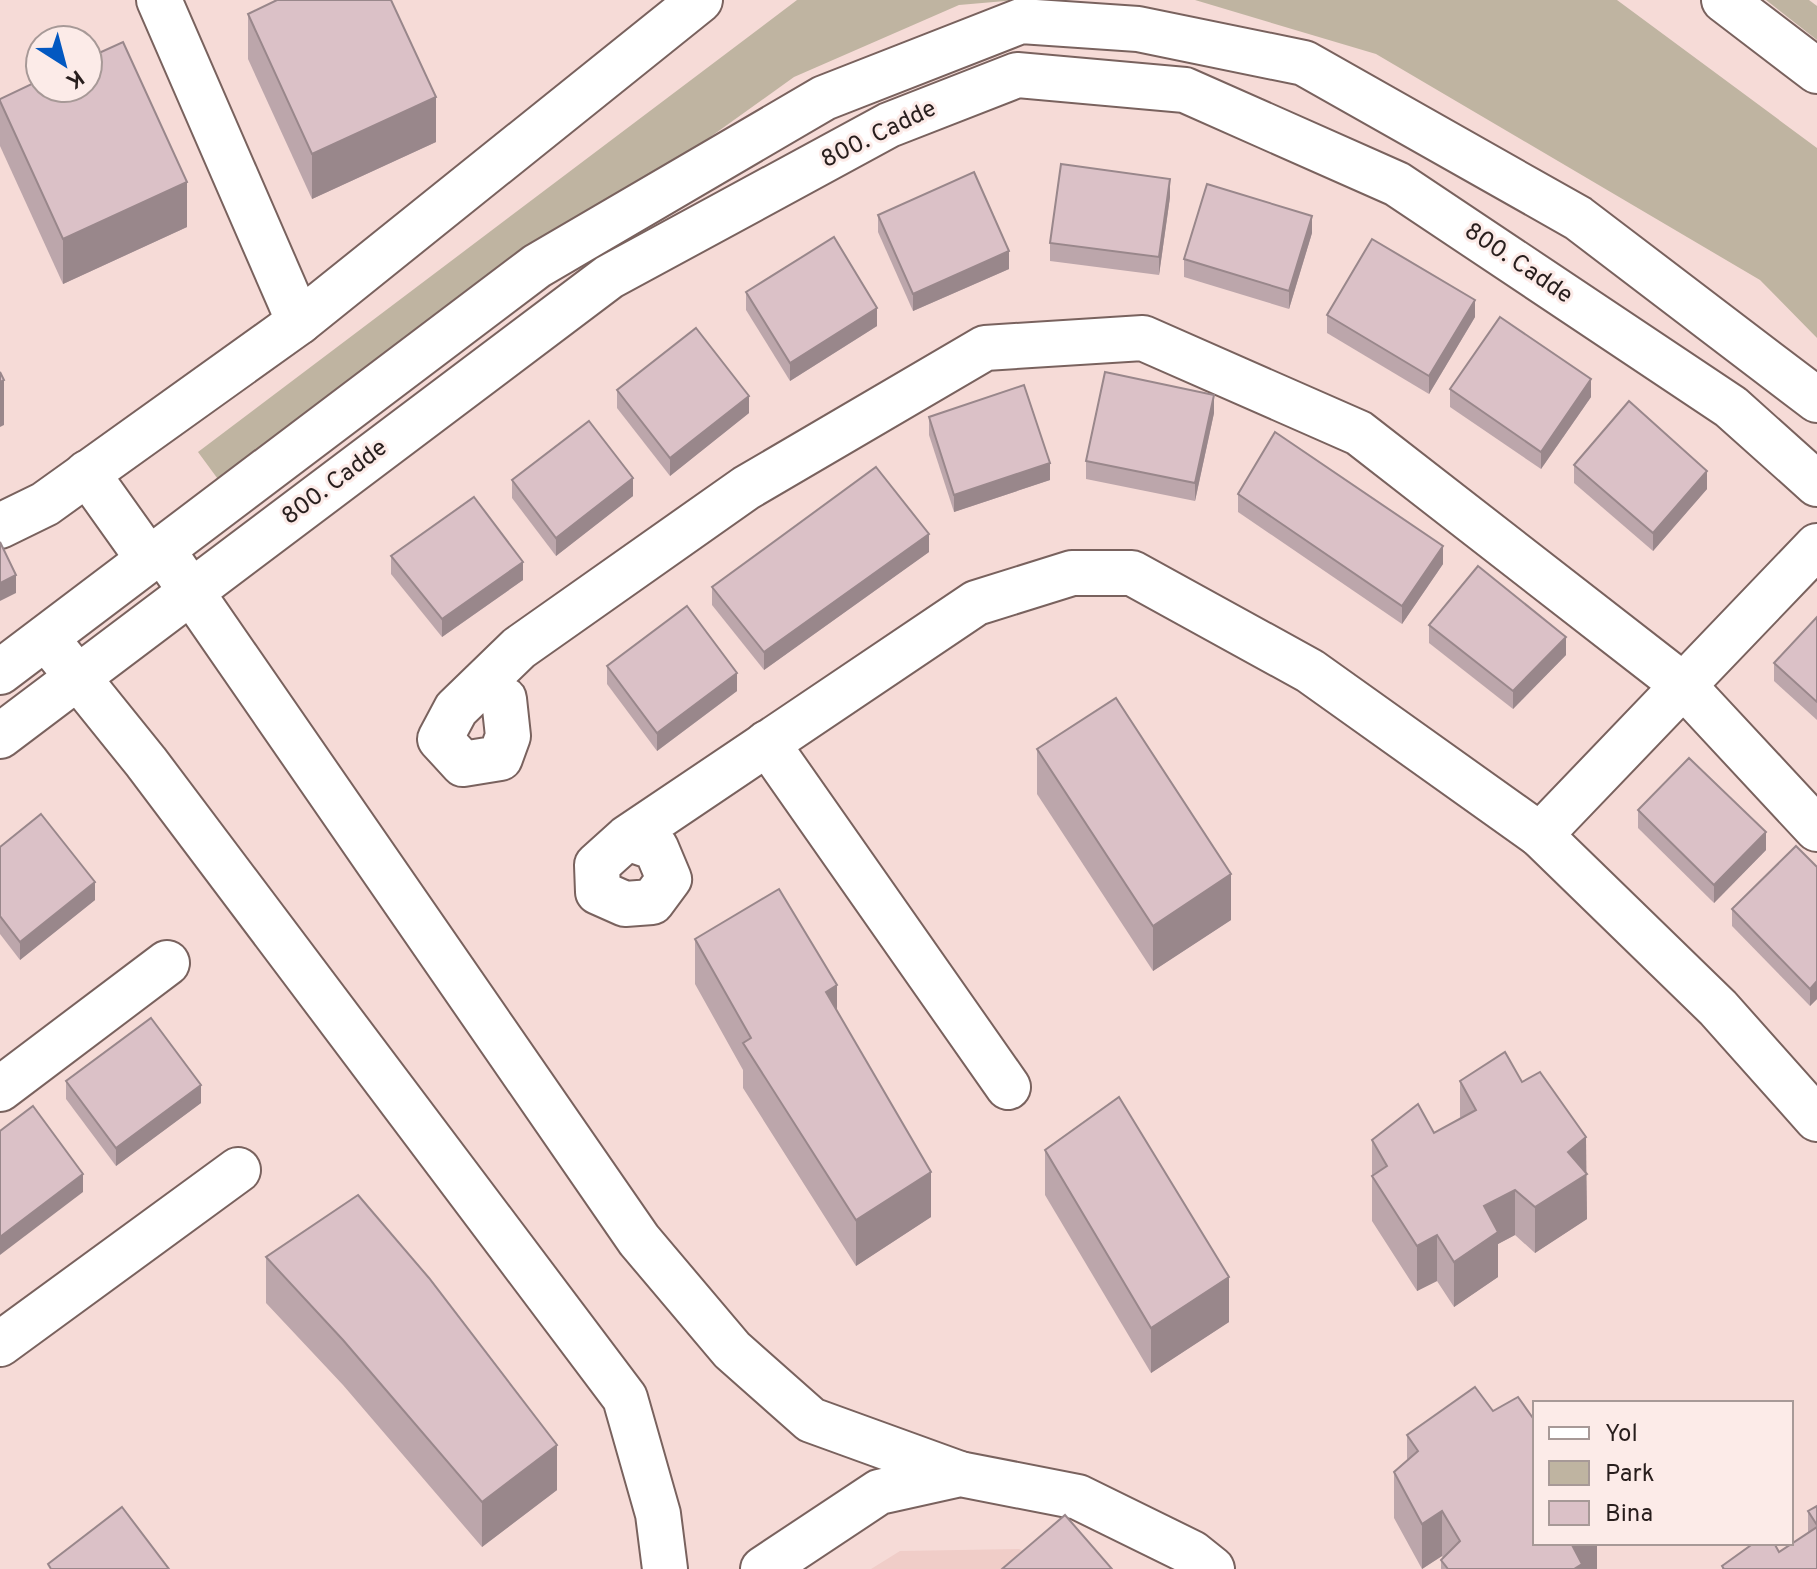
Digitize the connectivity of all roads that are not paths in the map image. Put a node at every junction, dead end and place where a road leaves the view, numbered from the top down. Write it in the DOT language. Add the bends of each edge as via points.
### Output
graph roads {
  1 [pos="159,0"];
  2 [pos="700,0"];
  3 [pos="1724,0"];
  4 [pos="1817,71"];
  5 [pos="299,322"];
  6 [pos="1817,400"];
  7 [pos="87,473"];
  8 [pos="1817,484"];
  9 [pos="0,526"];
  10 [pos="1817,546"];
  11 [pos="156,556"];
  12 [pos="192,591"];
  13 [pos="46,638"];
  14 [pos="0,672"];
  15 [pos="76,676"];
  16 [pos="1683,685"];
  17 [pos="480,686"];
  18 [pos="0,736"];
  19 [pos="767,743"];
  20 [pos="1817,829"];
  21 [pos="1540,835"];
  22 [pos="627,838"];
  23 [pos="167,963"];
  24 [pos="1008,1087"];
  25 [pos="0,1089"];
  26 [pos="1817,1119"];
  27 [pos="238,1170"];
  28 [pos="0,1344"];
  29 [pos="960,1474"];
  30 [pos="665,1569"];
  31 [pos="763,1569"];
  32 [pos="1212,1569"];
  1 -- 5 [label="street"];
  2 -- 5 [label="street"];
  3 -- 4 [label="street"];
  5 -- 7 [label="street"];
  6 -- 11 [label="street, 800. Cadde" via="1578,218 1304,63 1138,29 1021,21 824,98 537,266"];
  7 -- 9 [label="street" via="45,504"];
  7 -- 11 [label="street"];
  8 -- 12 [label="street, 800. Cadde" via="1731,407 1397,184 1185,90 1017,75 889,125 609,277"];
  10 -- 16 [label="street"];
  11 -- 12 [label="street"];
  11 -- 13 [label="street, 800. Cadde"];
  12 -- 15 [label="street, 800. Cadde"];
  12 -- 29 [label="street" via="639,1240 732,1350 811,1420"];
  13 -- 14 [label="street, 800. Cadde"];
  13 -- 15 [label="street"];
  15 -- 18 [label="street, 800. Cadde"];
  15 -- 30 [label="street" via="193,823 625,1398 658,1514"];
  16 -- 17 [label="street" via="1359,433 1143,338 985,348 746,488 519,648"];
  16 -- 20 [label="street"];
  16 -- 21 [label="street"];
  19 -- 21 [label="street" via="976,603 1072,573 1132,573 1310,671"];
  19 -- 22 [label="street"];
  19 -- 24 [label="street"];
  21 -- 26 [label="street" via="1718,1008"];
  23 -- 25 [label="street"];
  27 -- 28 [label="street"];
  29 -- 31 [label="street" via="879,1492"];
  29 -- 32 [label="street" via="1078,1497 1192,1553"];
}
